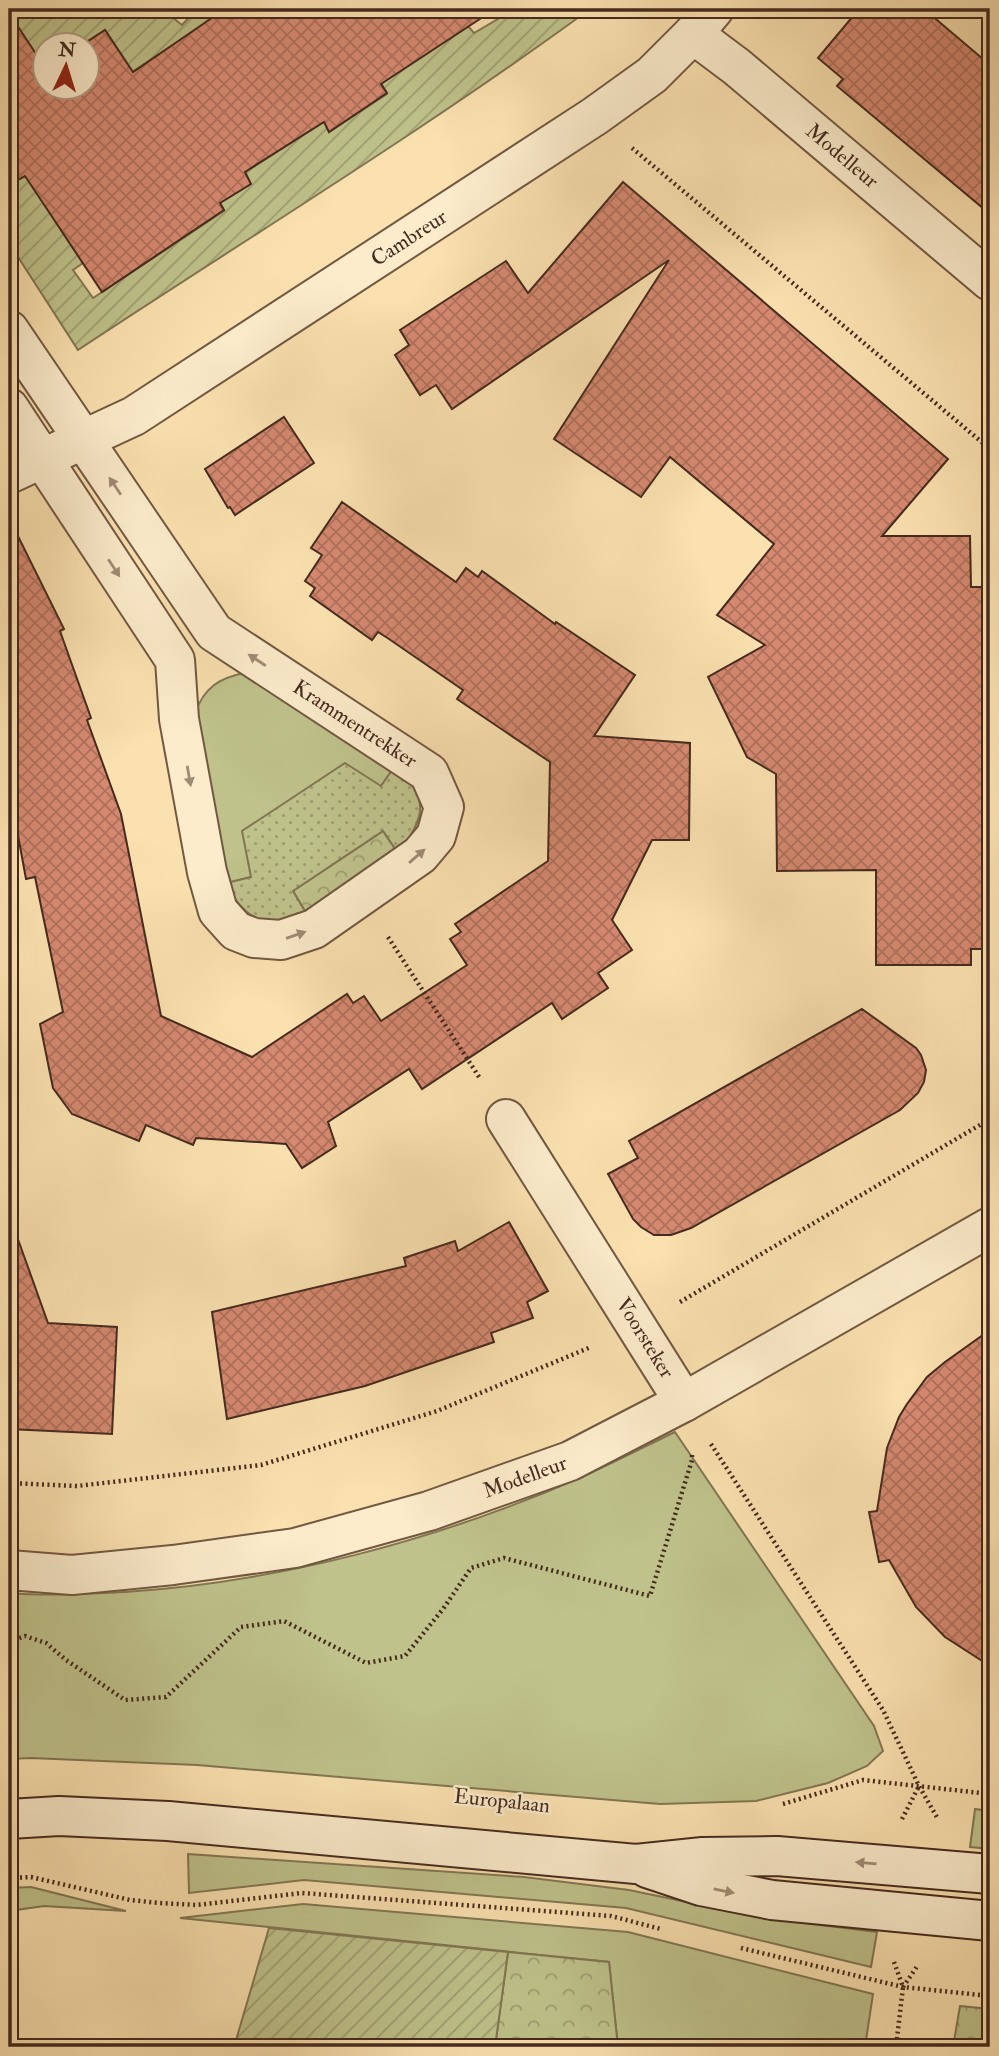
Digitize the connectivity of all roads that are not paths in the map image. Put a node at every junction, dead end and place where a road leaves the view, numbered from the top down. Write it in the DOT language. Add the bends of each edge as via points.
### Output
graph roads {
  1 [pos="703,21"];
  2 [pos="990,281"];
  3 [pos="9,330"];
  4 [pos="9,408"];
  5 [pos="82,439"];
  6 [pos="26,467"];
  7 [pos="214,632"];
  8 [pos="175,660"];
  9 [pos="506,1119"];
  10 [pos="990,1227"];
  11 [pos="684,1402"];
  12 [pos="9,1570"];
  13 [pos="9,1819"];
  14 [pos="636,1864"];
  15 [pos="990,1874"];
  16 [pos="990,1921"];
  1 -- 2 [label="street, Modelleur" via="737,67"];
  1 -- 5 [label="street, Cambreur" via="652,75 595,116 134,416"];
  3 -- 5 [label="street, Krammentrekker"];
  4 -- 6 [label="street, Krammentrekker"];
  5 -- 6 [label="street, Cambreur"];
  7 -- 5 [label="street, Krammentrekker, one-way"];
  6 -- 8 [label="street, Krammentrekker, one-way"];
  7 -- 8 [label="street"];
  8 -- 7 [label="street, Krammentrekker, one-way" via="179,719 207,872 218,911 236,931 281,940 314,929 420,855 436,836 444,807 429,773"];
  9 -- 11 [label="street, Voorsteker"];
  10 -- 11 [label="street, Modelleur"];
  11 -- 12 [label="street, Modelleur" via="570,1461 429,1511 295,1548 72,1575"];
  13 -- 14 [label="street" via="59,1816 168,1821"];
  15 -- 14 [label="street, one-way" via="777,1856"];
  14 -- 16 [label="street, one-way" via="701,1886 772,1900"];
}
